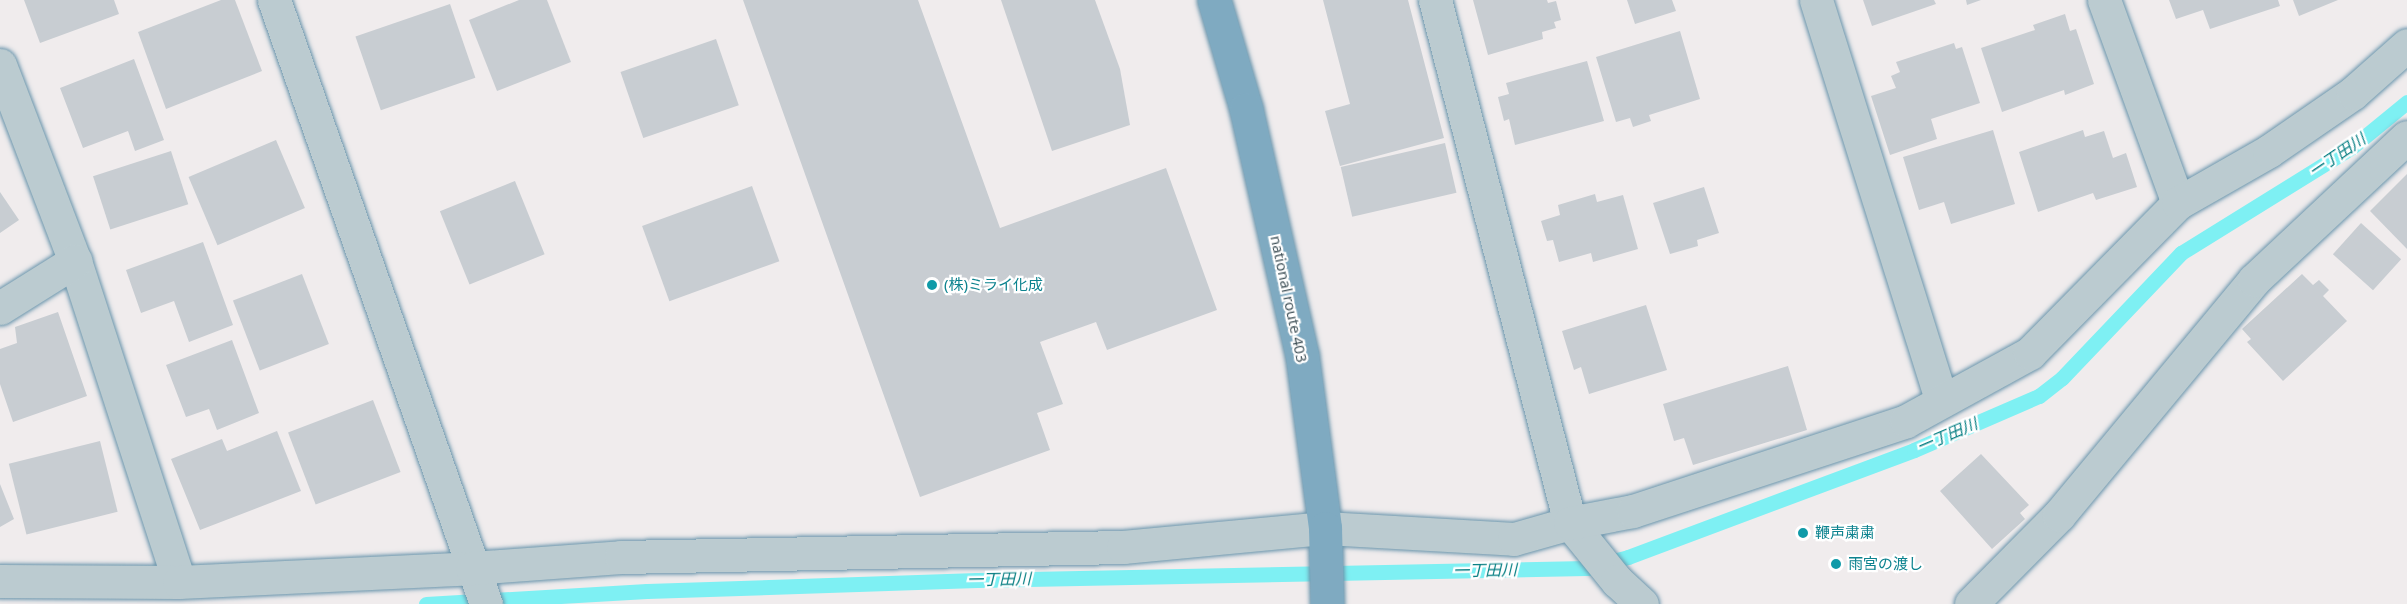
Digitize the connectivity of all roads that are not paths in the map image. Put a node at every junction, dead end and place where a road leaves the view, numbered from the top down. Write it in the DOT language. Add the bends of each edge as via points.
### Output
graph roads {
  1 [pos="274,0"];
  2 [pos="1214,0"];
  3 [pos="1435,0"];
  4 [pos="1816,0"];
  5 [pos="2104,0"];
  6 [pos="2407,45"];
  7 [pos="0,65"];
  8 [pos="2407,137"];
  9 [pos="2178,203"];
  10 [pos="75,261"];
  11 [pos="0,308"];
  12 [pos="1941,400"];
  13 [pos="1570,523"];
  14 [pos="1326,539"];
  15 [pos="0,581"];
  16 [pos="179,582"];
  17 [pos="478,584"];
  18 [pos="1327,599"];
  19 [pos="1641,604"];
  20 [pos="1971,604"];
  1 -- 17 [label="street"];
  2 -- 14 [label="highway, national route 403" via="1246,109 1302,355"];
  3 -- 13 [label="street"];
  4 -- 12 [label="street"];
  5 -- 9 [label="street"];
  6 -- 9 [label="street" via="2353,93 2269,151"];
  7 -- 10 [label="street"];
  8 -- 20 [label="street" via="2254,280 2059,515"];
  9 -- 12 [label="street" via="2030,354"];
  10 -- 11 [label="street"];
  10 -- 16 [label="street"];
  12 -- 13 [label="street" via="1906,421 1633,511"];
  13 -- 14 [label="street" via="1514,539"];
  13 -- 19 [label="street"];
  14 -- 17 [label="street" via="621,558"];
  14 -- 18 [label="highway, national route 403"];
  15 -- 16 [label="street"];
  16 -- 17 [label="street"];
}
